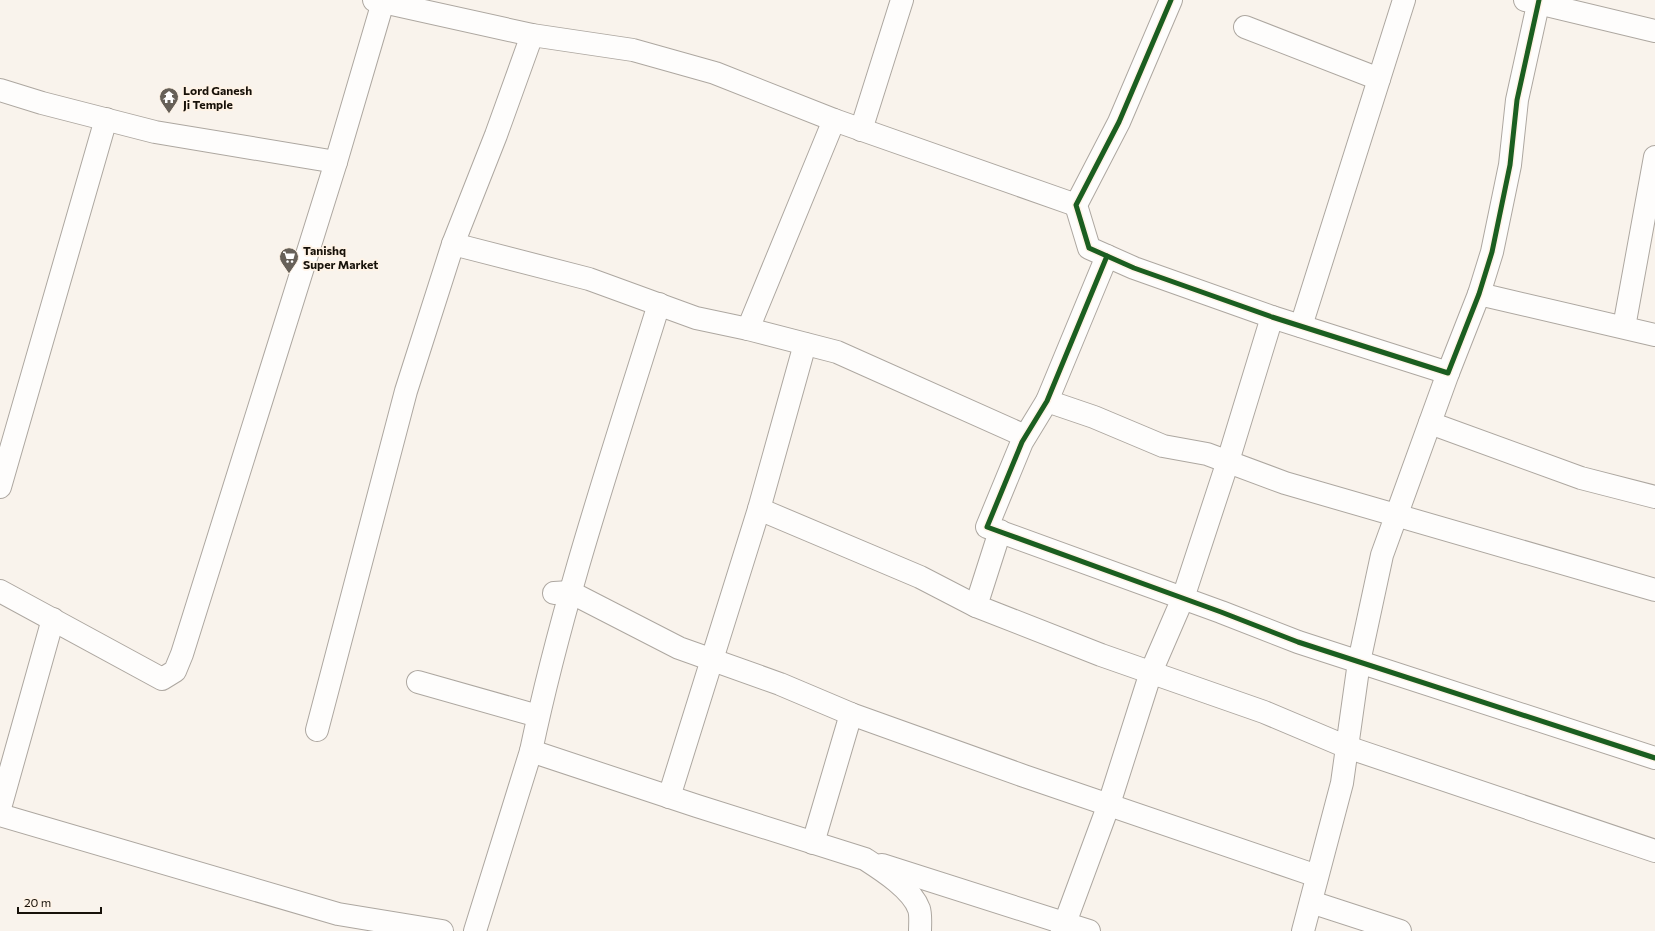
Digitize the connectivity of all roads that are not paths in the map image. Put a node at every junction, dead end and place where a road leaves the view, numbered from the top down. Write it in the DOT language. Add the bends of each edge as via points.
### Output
graph roads {
  1 [pos="902,0"];
  2 [pos="1171,0"];
  3 [pos="1404,0"];
  4 [pos="378,1"];
  5 [pos="1534,1"];
  6 [pos="448,8"];
  7 [pos="1245,27"];
  8 [pos="1655,31"];
  9 [pos="532,35"];
  10 [pos="1379,79"];
  11 [pos="0,90"];
  12 [pos="106,119"];
  13 [pos="834,120"];
  14 [pos="861,130"];
  15 [pos="1655,157"];
  16 [pos="336,162"];
  17 [pos="1076,205"];
  18 [pos="453,244"];
  19 [pos="1107,256"];
  20 [pos="1479,294"];
  21 [pos="659,304"];
  22 [pos="1272,317"];
  23 [pos="1301,326"];
  24 [pos="1624,328"];
  25 [pos="748,329"];
  26 [pos="1655,335"];
  27 [pos="805,344"];
  28 [pos="1448,373"];
  29 [pos="1047,401"];
  30 [pos="1430,423"];
  31 [pos="1025,436"];
  32 [pos="1228,461"];
  33 [pos="0,487"];
  34 [pos="1655,497"];
  35 [pos="758,509"];
  36 [pos="1396,515"];
  37 [pos="1000,531"];
  38 [pos="1655,590"];
  39 [pos="0,592"];
  40 [pos="562,592"];
  41 [pos="1183,598"];
  42 [pos="976,606"];
  43 [pos="53,619"];
  44 [pos="712,660"];
  45 [pos="1359,662"];
  46 [pos="1151,672"];
  47 [pos="418,682"];
  48 [pos="851,714"];
  49 [pos="538,716"];
  50 [pos="317,730"];
  51 [pos="1347,747"];
  52 [pos="531,751"];
  53 [pos="1655,758"];
  54 [pos="669,797"];
  55 [pos="1109,804"];
  56 [pos="0,808"];
  57 [pos="0,815"];
  58 [pos="813,843"];
  59 [pos="1655,851"];
  60 [pos="865,859"];
  61 [pos="1317,876"];
  62 [pos="1311,902"];
  63 [pos="1063,927"];
  64 [pos="442,931"];
  65 [pos="475,931"];
  66 [pos="920,931"];
  67 [pos="1089,931"];
  68 [pos="1303,931"];
  69 [pos="1400,931"];
  1 -- 14 [label="street"];
  2 -- 17 [label="street" via="1118,122"];
  3 -- 10 [label="street"];
  4 -- 6 [label="street"];
  4 -- 16 [label="street"];
  5 -- 8 [label="street"];
  5 -- 20 [label="street" via="1517,100 1510,164 1492,252"];
  6 -- 9 [label="street"];
  7 -- 10 [label="street"];
  9 -- 13 [label="street" via="633,50 715,73"];
  9 -- 18 [label="street"];
  10 -- 23 [label="street"];
  11 -- 12 [label="street"];
  12 -- 16 [label="street" via="155,132"];
  12 -- 33 [label="street"];
  13 -- 14 [label="street"];
  13 -- 25 [label="street"];
  14 -- 17 [label="street"];
  15 -- 24 [label="street"];
  16 -- 43 [label="street" via="175,671 162,679"];
  17 -- 19 [label="street" via="1089,248"];
  18 -- 21 [label="street" via="589,278"];
  18 -- 50 [label="street" via="406,391"];
  19 -- 22 [label="street"];
  19 -- 29 [label="street"];
  20 -- 24 [label="street"];
  20 -- 28 [label="street"];
  21 -- 25 [label="street" via="696,318"];
  21 -- 40 [label="street"];
  22 -- 23 [label="street"];
  22 -- 32 [label="street"];
  23 -- 28 [label="street"];
  24 -- 26 [label="street"];
  25 -- 27 [label="street"];
  27 -- 31 [label="street" via="837,352"];
  27 -- 35 [label="street"];
  28 -- 30 [label="street"];
  29 -- 31 [label="street"];
  29 -- 32 [label="street" via="1094,417 1163,446 1207,454"];
  30 -- 34 [label="street" via="1581,478"];
  30 -- 36 [label="street"];
  31 -- 37 [label="street" via="987,526"];
  32 -- 36 [label="street" via="1285,483"];
  32 -- 41 [label="street"];
  35 -- 42 [label="street" via="920,577"];
  35 -- 44 [label="street"];
  36 -- 38 [label="street"];
  36 -- 45 [label="street" via="1382,555"];
  37 -- 41 [label="street"];
  37 -- 42 [label="street"];
  39 -- 43 [label="street"];
  40 -- 44 [label="street" via="679,648"];
  40 -- 49 [label="street"];
  41 -- 45 [label="street" via="1298,642"];
  41 -- 46 [label="street"];
  42 -- 46 [label="street"];
  43 -- 56 [label="street"];
  44 -- 48 [label="street" via="780,684"];
  44 -- 54 [label="street"];
  45 -- 51 [label="street"];
  45 -- 53 [label="street"];
  46 -- 51 [label="street" via="1264,712"];
  46 -- 55 [label="street"];
  47 -- 49 [label="street"];
  48 -- 55 [label="street"];
  48 -- 58 [label="street"];
  49 -- 52 [label="street"];
  51 -- 59 [label="street"];
  51 -- 61 [label="street" via="1342,783"];
  52 -- 54 [label="street"];
  52 -- 65 [label="street"];
  54 -- 58 [label="street"];
  55 -- 61 [label="street"];
  55 -- 63 [label="street"];
  57 -- 64 [label="street" via="338,914"];
  58 -- 60 [label="street"];
  60 -- 63 [label="street"];
  60 -- 66 [label="street" via="887,873 907,891 920,910"];
  61 -- 62 [label="street"];
  62 -- 68 [label="street"];
  62 -- 69 [label="street"];
  63 -- 67 [label="street"];
}
